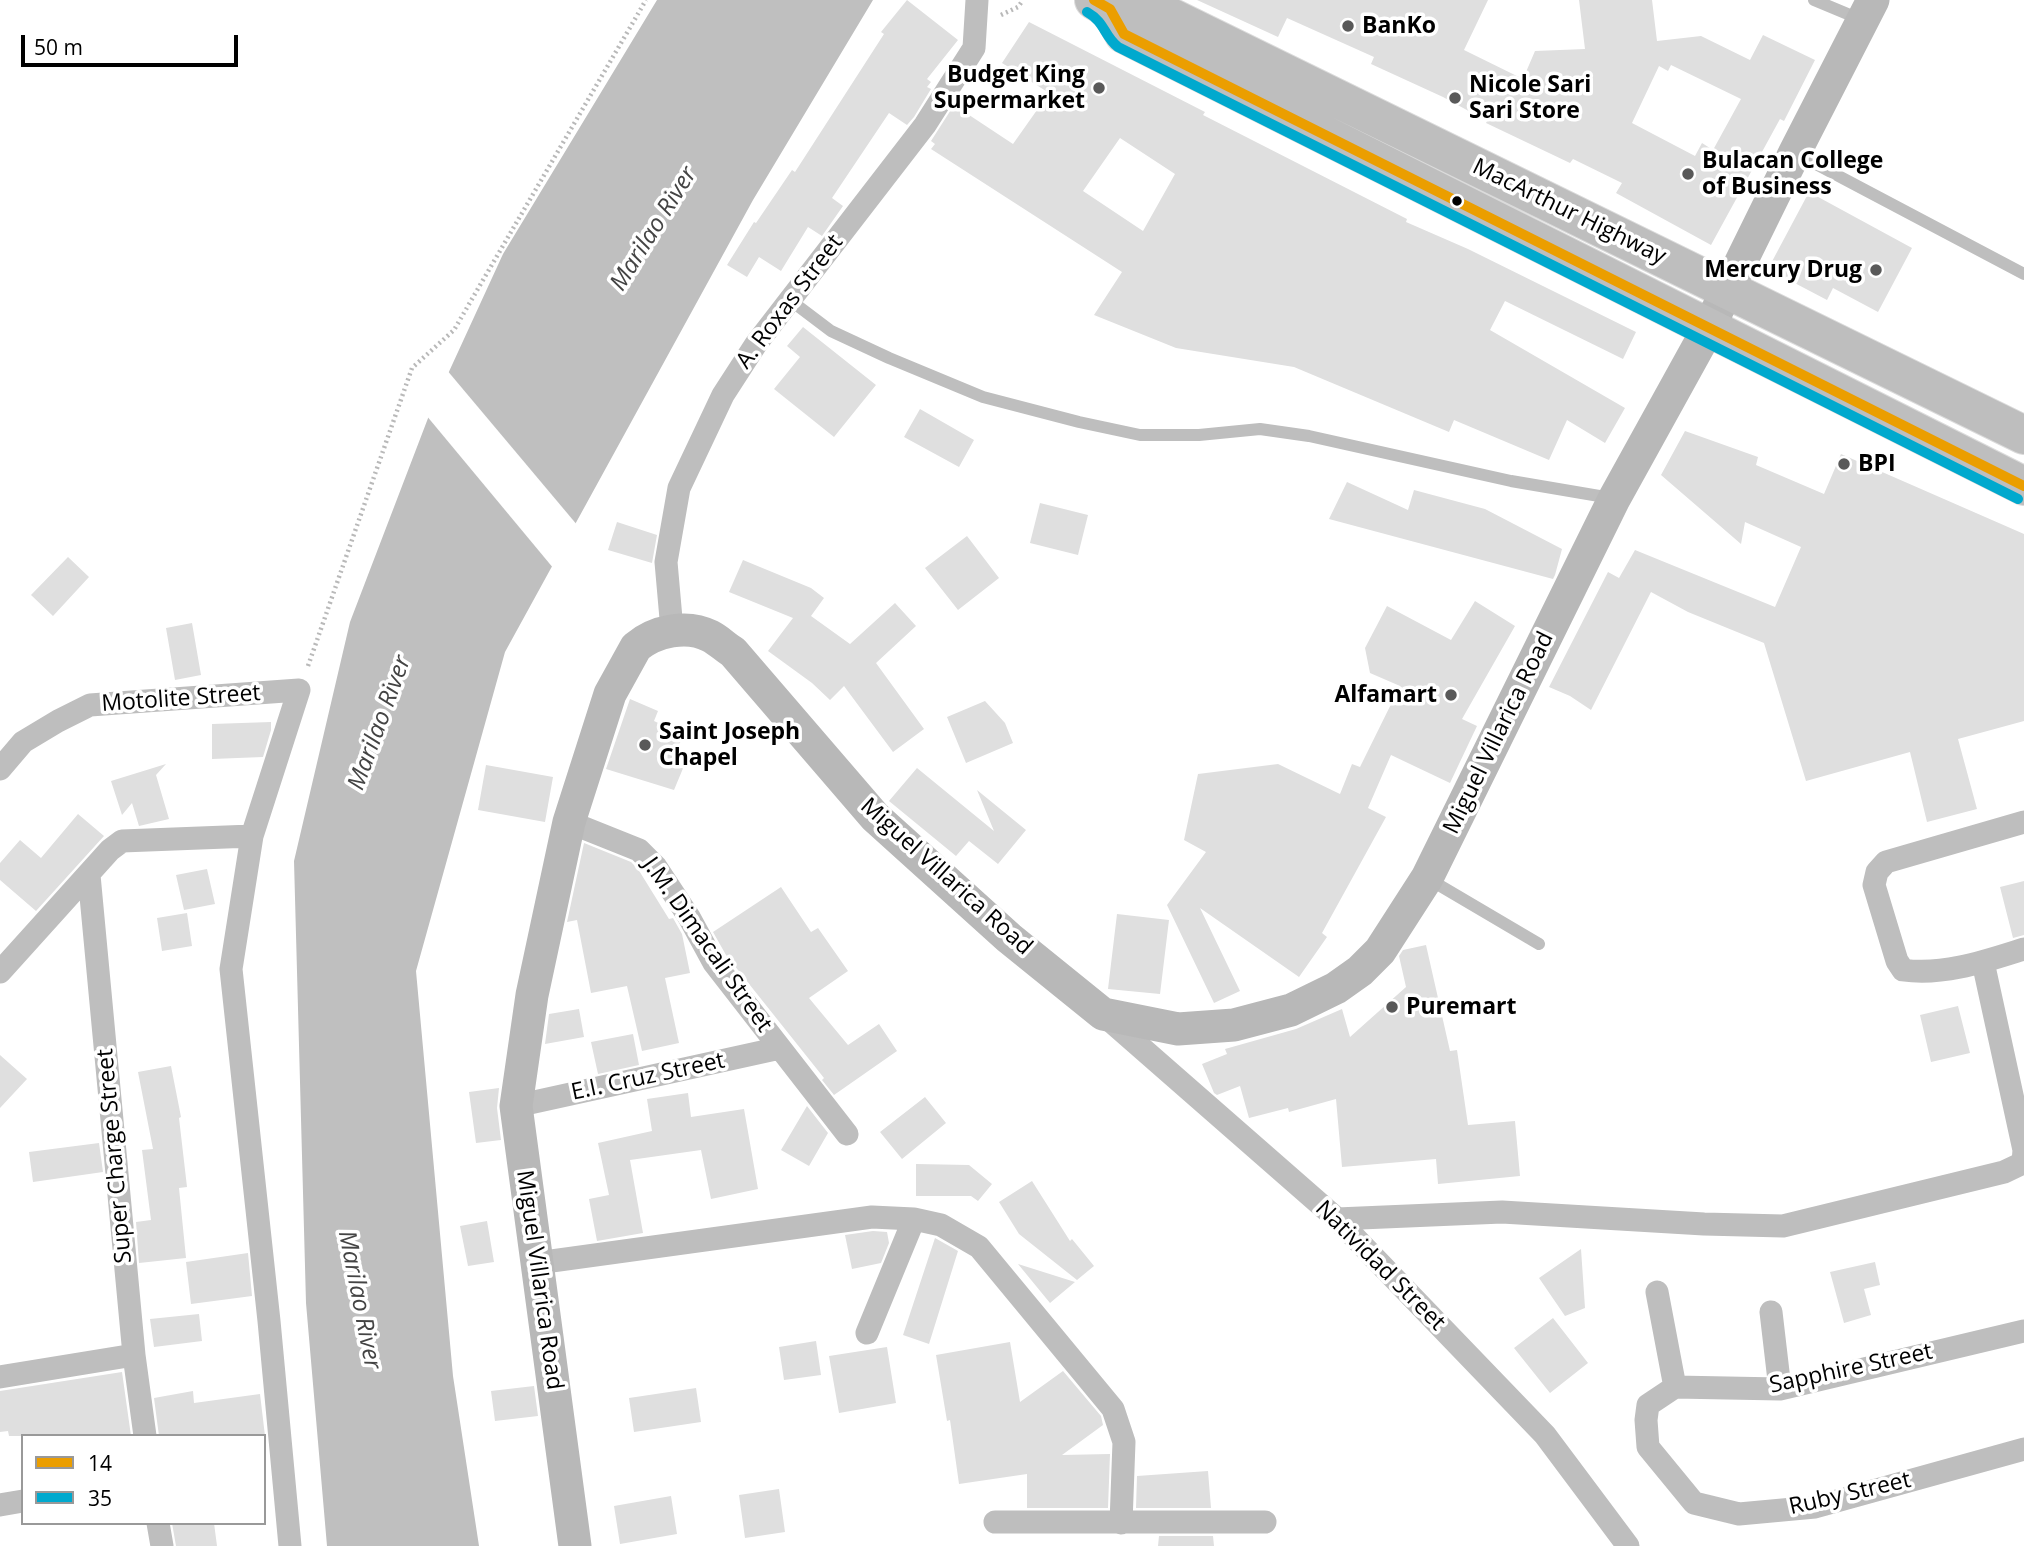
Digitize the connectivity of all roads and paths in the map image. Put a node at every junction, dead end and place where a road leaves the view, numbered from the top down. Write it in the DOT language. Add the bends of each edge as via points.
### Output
graph roads {
  1 [pos="646,0"];
  2 [pos="977,0"];
  3 [pos="1023,0"];
  4 [pos="1814,0"];
  5 [pos="1102,4"];
  6 [pos="1868,10"];
  7 [pos="1006,14"];
  8 [pos="1795,152"];
  9 [pos="2024,274"];
  10 [pos="1728,290"];
  11 [pos="790,300"];
  12 [pos="1708,329"];
  13 [pos="2024,435"];
  14 [pos="2024,486"];
  15 [pos="1614,499"];
  16 [pos="672,630"];
  17 [pos="299,690"];
  18 [pos="0,769"];
  19 [pos="569,822"];
  20 [pos="2024,822"];
  21 [pos="252,836"];
  22 [pos="89,875"];
  23 [pos="1427,878"];
  24 [pos="1539,944"];
  25 [pos="2024,949"];
  26 [pos="1983,961"];
  27 [pos="0,972"];
  28 [pos="1103,1014"];
  29 [pos="780,1048"];
  30 [pos="516,1106"];
  31 [pos="847,1134"];
  32 [pos="914,1219"];
  33 [pos="1337,1219"];
  34 [pos="537,1263"];
  35 [pos="1657,1292"];
  36 [pos="1771,1312"];
  37 [pos="2024,1331"];
  38 [pos="867,1333"];
  39 [pos="134,1355"];
  40 [pos="0,1377"];
  41 [pos="1675,1387"];
  42 [pos="1780,1388"];
  43 [pos="145,1434"];
  44 [pos="2024,1448"];
  45 [pos="21,1502"];
  46 [pos="0,1505"];
  47 [pos="995,1522"];
  48 [pos="1265,1522"];
  49 [pos="1121,1523"];
  50 [pos="158,1525"];
  51 [pos="162,1546"];
  52 [pos="290,1546"];
  53 [pos="575,1546"];
  54 [pos="1628,1546"];
  1 -- 17 [label="path" via="454,330 412,368"];
  2 -- 11 [label="street, A. Roxas Street" via="974,48 925,125"];
  3 -- 7 [label="path"];
  4 -- 6 [label="lane"];
  5 -- 10 [label="highway, MacArthur Highway" via="1144,4"];
  5 -- 12 [label="highway, MacArthur Highway" via="1124,34"];
  6 -- 8 [label="main road, Miguel Villarica Road"];
  8 -- 9 [label="lane"];
  8 -- 10 [label="main road, Miguel Villarica Road"];
  10 -- 12 [label="main road, Miguel Villarica Road"];
  10 -- 13 [label="highway, MacArthur Highway"];
  11 -- 15 [label="lane" via="831,331 889,358 983,397 1079,422 1140,435 1259,429 1309,436"];
  11 -- 16 [label="street, A. Roxas Street" via="723,395 679,488 666,562"];
  12 -- 14 [label="highway, MacArthur Highway"];
  12 -- 15 [label="main road, Miguel Villarica Road"];
  15 -- 23 [label="main road, Miguel Villarica Road"];
  16 -- 19 [label="main road, Miguel Villarica Road" via="636,647 610,694"];
  16 -- 28 [label="main road, Miguel Villarica Road" via="709,635 733,652 875,817 1009,938"];
  17 -- 18 [label="street, Motolite Street" via="90,705 23,742"];
  17 -- 21 [label="street"];
  19 -- 29 [label="street, J.M. Dimacali Street" via="639,850 656,867 714,963"];
  19 -- 30 [label="main road, Miguel Villarica Road" via="532,995"];
  20 -- 26 [label="street" via="1886,862 1877,872 1874,885 1903,970 1932,971"];
  21 -- 22 [label="street" via="122,841"];
  21 -- 52 [label="street" via="231,969"];
  22 -- 27 [label="street"];
  22 -- 39 [label="street, Super Charge Street"];
  23 -- 24 [label="lane"];
  23 -- 28 [label="main road, Miguel Villarica Road" via="1380,951 1360,971 1291,1010 1234,1025 1178,1029"];
  25 -- 26 [label="street"];
  26 -- 33 [label="street" via="2024,1150 2022,1163 2004,1172 1783,1226 1502,1212"];
  28 -- 33 [label="street, Natividad Street"];
  29 -- 30 [label="street, E.I. Cruz Street"];
  29 -- 31 [label="street, J.M. Dimacali Street"];
  30 -- 34 [label="main road, Miguel Villarica Road"];
  32 -- 34 [label="street" via="872,1217"];
  32 -- 38 [label="street"];
  32 -- 49 [label="street" via="941,1225 978,1247 1113,1409 1124,1442"];
  33 -- 54 [label="street, Natividad Street" via="1545,1435"];
  34 -- 53 [label="main road, Miguel Villarica Road"];
  35 -- 41 [label="street"];
  36 -- 42 [label="street"];
  37 -- 42 [label="street, Sapphire Street"];
  39 -- 40 [label="street"];
  39 -- 43 [label="street, Super Charge Street"];
  41 -- 42 [label="street, Sapphire Street"];
  41 -- 44 [label="street, Ruby Street" via="1648,1405 1648,1447 1694,1503 1739,1514 1815,1507"];
  45 -- 46 [label="street"];
  47 -- 49 [label="street"];
  48 -- 49 [label="street"];
  50 -- 51 [label="street"];
}
